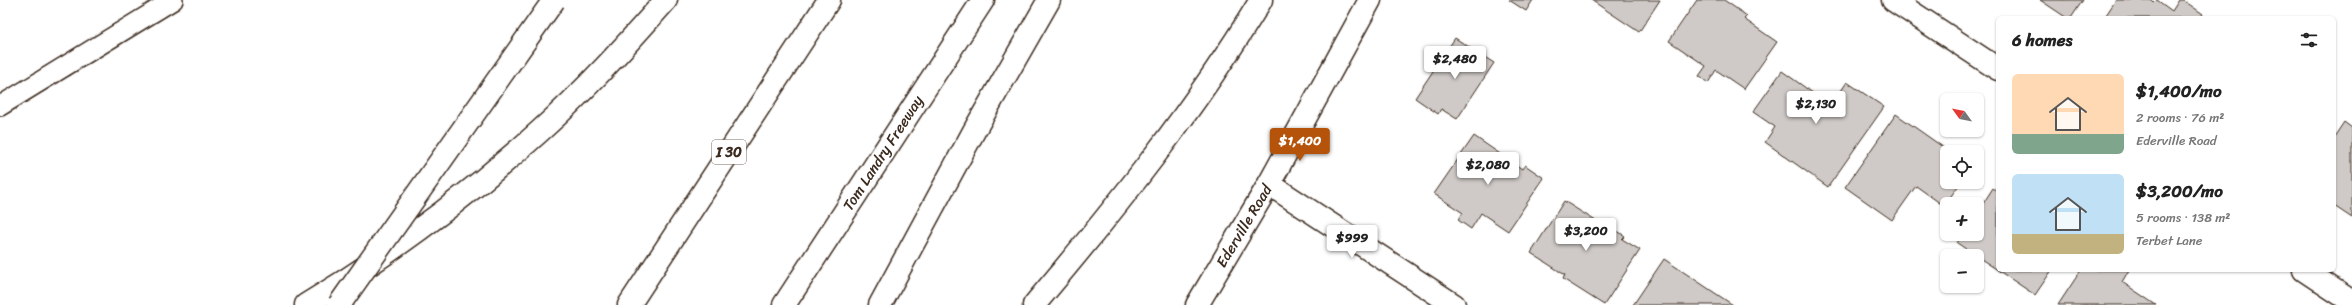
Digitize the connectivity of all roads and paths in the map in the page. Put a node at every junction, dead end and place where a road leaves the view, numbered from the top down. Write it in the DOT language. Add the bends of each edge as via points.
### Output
graph roads {
  1 [pos="172,0"];
  2 [pos="554,0"];
  3 [pos="666,0"];
  4 [pos="829,0"];
  5 [pos="983,0"];
  6 [pos="1049,0"];
  7 [pos="1260,0"];
  8 [pos="1370,0"];
  9 [pos="1893,0"];
  10 [pos="1996,68"];
  11 [pos="0,106"];
  12 [pos="1269,184"];
  13 [pos="2307,272"];
  14 [pos="2352,302"];
  15 [pos="306,305"];
  16 [pos="338,305"];
  17 [pos="629,305"];
  18 [pos="784,305"];
  19 [pos="880,305"];
  20 [pos="1034,305"];
  21 [pos="1197,305"];
  22 [pos="1454,305"];
  1 -- 11 [label="lane"];
  2 -- 16 [label="main road, bridge"];
  3 -- 15 [label="main road" via="618,54 534,136 452,205 347,280"];
  4 -- 17 [label="main road, I 30"];
  5 -- 18 [label="main road, Tom Landry Freeway"];
  6 -- 19 [label="main road" via="970,137"];
  7 -- 20 [label="main road" via="1239,36 1176,128 1101,227"];
  8 -- 12 [label="main road, Ederville Road"];
  9 -- 10 [label="main road"];
  12 -- 21 [label="main road, Ederville Road"];
  12 -- 22 [label="main road"];
  13 -- 14 [label="main road"];
}
